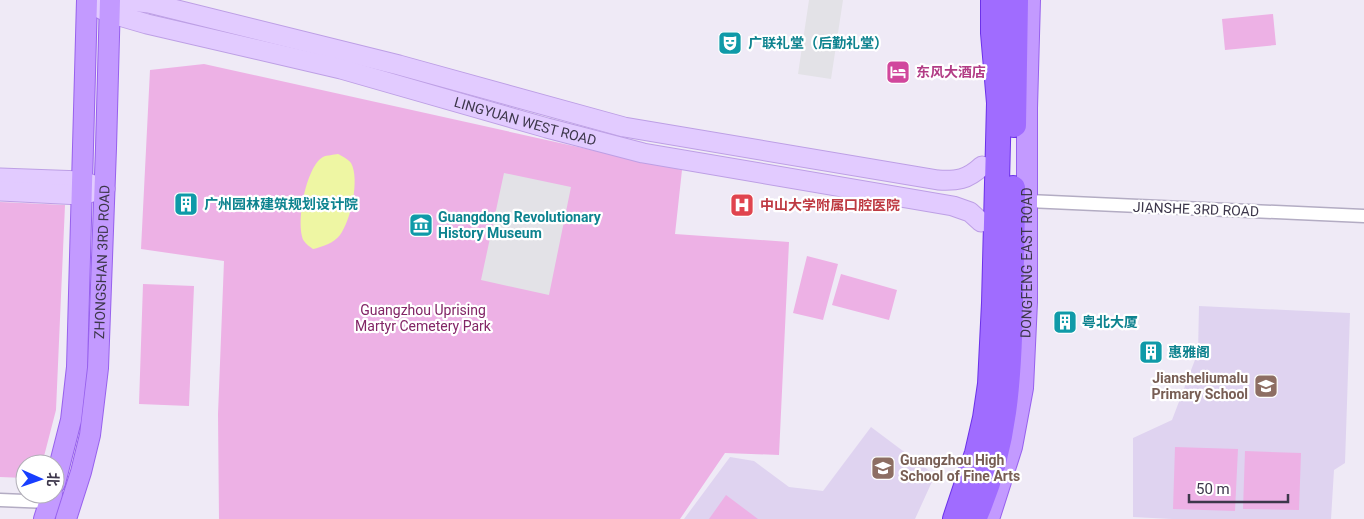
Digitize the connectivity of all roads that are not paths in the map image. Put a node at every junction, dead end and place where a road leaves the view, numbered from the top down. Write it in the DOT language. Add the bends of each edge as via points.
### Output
graph roads {
  1 [pos="994,0"];
  2 [pos="1016,0"];
  3 [pos="1030,0"];
  4 [pos="102,2"];
  5 [pos="993,33"];
  6 [pos="633,129"];
  7 [pos="642,153"];
  8 [pos="982,166"];
  9 [pos="0,178"];
  10 [pos="943,180"];
  11 [pos="82,188"];
  12 [pos="105,189"];
  13 [pos="0,191"];
  14 [pos="1028,201"];
  15 [pos="941,204"];
  16 [pos="1364,216"];
  17 [pos="981,222"];
  18 [pos="63,454"];
  19 [pos="0,500"];
  20 [pos="15,500"];
  21 [pos="66,519"];
  22 [pos="942,519"];
  23 [pos="955,519"];
  24 [pos="974,519"];
  25 [pos="988,519"];
  1 -- 5 [label="highway"];
  2 -- 24 [label="highway, DONGFENG EAST ROAD" via="1010,356 1006,406 996,456"];
  3 -- 14 [label="main road, DONGFENG EAST ROAD"];
  4 -- 6 [label="street, LINGYUAN WEST ROAD" via="149,3 399,65"];
  4 -- 7 [label="street, LINGYUAN WEST ROAD" via="147,24 340,68"];
  4 -- 11 [label="main road, ZHONGSHAN 3RD ROAD"];
  4 -- 12 [label="main road, ZHONGSHAN 3RD ROAD"];
  5 -- 8 [label="highway" via="983,103"];
  5 -- 23 [label="highway" via="998,103 990,384 977,453"];
  6 -- 7 [label="street"];
  6 -- 10 [label="street, LINGYUAN WEST ROAD"];
  7 -- 15 [label="street, LINGYUAN WEST ROAD"];
  8 -- 10 [label="street, LINGYUAN WEST ROAD" via="972,175"];
  8 -- 17 [label="highway"];
  9 -- 11 [label="street"];
  10 -- 15 [label="street" via="948,196"];
  11 -- 12 [label="street"];
  11 -- 13 [label="street"];
  11 -- 18 [label="main road, ZHONGSHAN 3RD ROAD" via="74,402"];
  12 -- 21 [label="main road, ZHONGSHAN 3RD ROAD" via="98,368 93,414 86,453"];
  14 -- 16 [label="street, JIANSHE 3RD ROAD"];
  14 -- 25 [label="main road, DONGFENG EAST ROAD" via="1022,395 1012,447"];
  15 -- 17 [label="street, LINGYUAN WEST ROAD" via="970,212"];
  17 -- 22 [label="highway" via="976,369 971,409"];
  19 -- 20 [label="street"];
}
